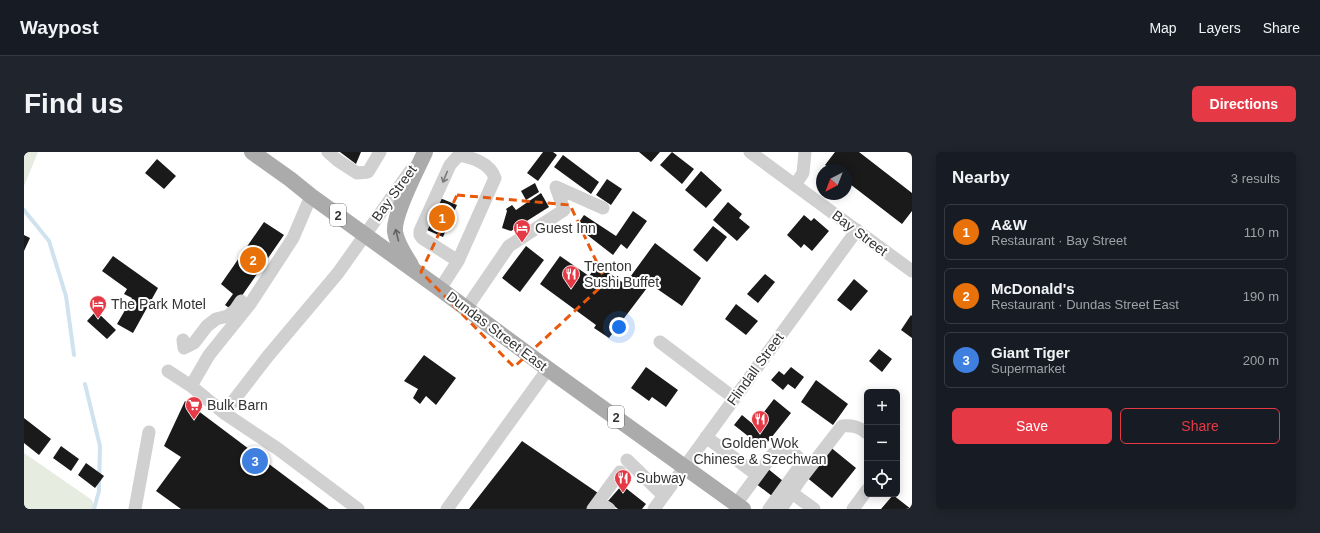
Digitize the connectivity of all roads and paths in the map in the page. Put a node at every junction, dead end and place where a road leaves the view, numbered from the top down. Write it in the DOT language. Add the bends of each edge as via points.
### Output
graph roads {
  1 [pos="252,152"];
  2 [pos="328,152"];
  3 [pos="380,152"];
  4 [pos="425,152"];
  5 [pos="750,152"];
  6 [pos="805,152"];
  7 [pos="795,185"];
  8 [pos="311,196"];
  9 [pos="603,208"];
  10 [pos="857,230"];
  11 [pos="365,234"];
  12 [pos="458,261"];
  13 [pos="910,266"];
  14 [pos="413,270"];
  15 [pos="262,272"];
  16 [pos="440,289"];
  17 [pos="466,309"];
  18 [pos="660,342"];
  19 [pos="184,344"];
  20 [pos="548,369"];
  21 [pos="168,371"];
  22 [pos="191,386"];
  23 [pos="734,398"];
  24 [pos="224,413"];
  25 [pos="864,431"];
  26 [pos="149,432"];
  27 [pos="706,437"];
  28 [pos="627,460"];
  29 [pos="684,466"];
  30 [pos="620,472"];
  31 [pos="757,475"];
  32 [pos="792,493"];
  33 [pos="864,494"];
  34 [pos="663,495"];
  35 [pos="739,506"];
  36 [pos="135,509"];
  37 [pos="358,509"];
  38 [pos="447,509"];
  39 [pos="593,509"];
  40 [pos="654,509"];
  41 [pos="769,509"];
  42 [pos="781,509"];
  43 [pos="814,509"];
  44 [pos="853,509"];
  1 -- 8 [label="main road, Dundas Street East / 2"];
  2 -- 3 [label="street" via="357,173 368,172"];
  4 -- 11 [label="street, Bay Street"];
  14 -- 4 [label="main road, one-way" via="397,239 395,221"];
  5 -- 7 [label="street, Bay Street"];
  6 -- 7 [label="street" via="803,173"];
  7 -- 10 [label="street, Bay Street"];
  8 -- 11 [label="main road, Dundas Street East / 2"];
  8 -- 22 [label="street" via="294,238 250,304 209,355"];
  9 -- 17 [label="street" via="556,187 564,210 509,246"];
  10 -- 13 [label="street, Bay Street"];
  10 -- 23 [label="street, Flindall Street"];
  11 -- 14 [label="main road, Dundas Street East / 2"];
  11 -- 24 [label="street, Bay Street" via="338,273"];
  12 -- 12 [label="street, one-way" via="495,178 493,171 486,166 459,155 450,165 420,231 420,235 426,240"];
  12 -- 16 [label="street"];
  14 -- 16 [label="main road, Dundas Street East / 2"];
  15 -- 19 [label="street" via="235,310 228,316 216,318 194,343"];
  16 -- 17 [label="main road, Dundas Street East / 2"];
  17 -- 20 [label="main road, Dundas Street East / 2"];
  18 -- 23 [label="street"];
  20 -- 29 [label="main road, Dundas Street East / 2"];
  20 -- 38 [label="street"];
  21 -- 22 [label="street"];
  22 -- 24 [label="street"];
  23 -- 27 [label="street, Flindall Street"];
  24 -- 37 [label="street" via="278,449"];
  25 -- 32 [label="street" via="851,425 842,426"];
  26 -- 36 [label="street"];
  27 -- 29 [label="street, Flindall Street"];
  27 -- 31 [label="street"];
  28 -- 34 [label="street"];
  29 -- 34 [label="street, Flindall Street"];
  29 -- 35 [label="main road, Dundas Street East / 2"];
  30 -- 39 [label="street"];
  31 -- 35 [label="street"];
  31 -- 41 [label="street" via="773,454 786,448 797,456 800,466"];
  32 -- 42 [label="street"];
  32 -- 43 [label="street"];
  33 -- 44 [label="street"];
  34 -- 40 [label="street, Flindall Street"];
}
